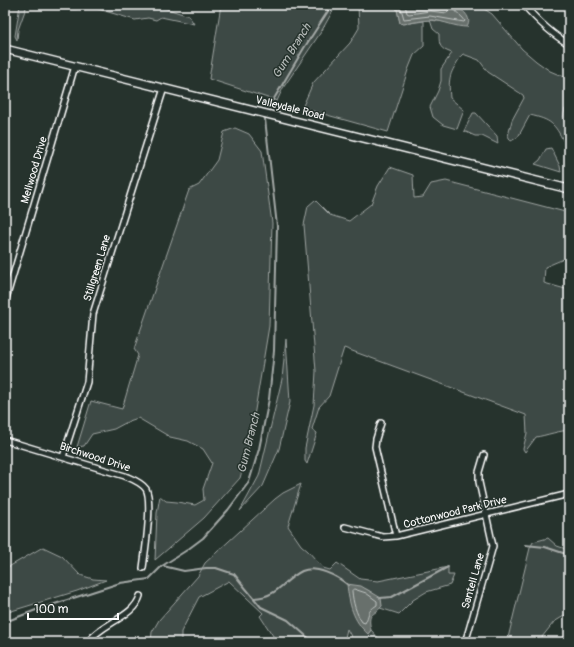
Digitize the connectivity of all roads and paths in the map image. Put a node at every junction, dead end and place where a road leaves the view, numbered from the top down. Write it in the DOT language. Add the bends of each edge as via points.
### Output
graph roads {
  1 [pos="524,5"];
  2 [pos="569,44"];
  3 [pos="5,49"];
  4 [pos="75,66"];
  5 [pos="164,88"];
  6 [pos="569,188"];
  7 [pos="5,302"];
  8 [pos="380,423"];
  9 [pos="5,440"];
  10 [pos="484,455"];
  11 [pos="63,457"];
  12 [pos="569,494"];
  13 [pos="487,514"];
  14 [pos="345,527"];
  15 [pos="396,536"];
  16 [pos="143,568"];
  17 [pos="140,596"];
  18 [pos="88,642"];
  19 [pos="465,642"];
  1 -- 2 [label="street" via="548,30"];
  3 -- 4 [label="street, Valleydale Road"];
  4 -- 5 [label="street, Valleydale Road"];
  4 -- 7 [label="street, Mellwood Drive"];
  5 -- 6 [label="street, Valleydale Road"];
  5 -- 11 [label="street, Stillgreen Lane" via="93,314 87,382"];
  8 -- 15 [label="street" via="375,447"];
  9 -- 11 [label="street, Birchwood Drive"];
  10 -- 13 [label="street, Santell Lane" via="479,482"];
  11 -- 16 [label="street, Birchwood Drive" via="134,480 146,490 148,512"];
  12 -- 13 [label="street, Cottonwood Park Drive"];
  13 -- 15 [label="street, Cottonwood Park Drive"];
  13 -- 19 [label="street, Santell Lane" via="492,552"];
  14 -- 15 [label="street, Cottonwood Park Drive" via="383,537"];
  17 -- 18 [label="street" via="139,602 130,612 99,630"];
}
